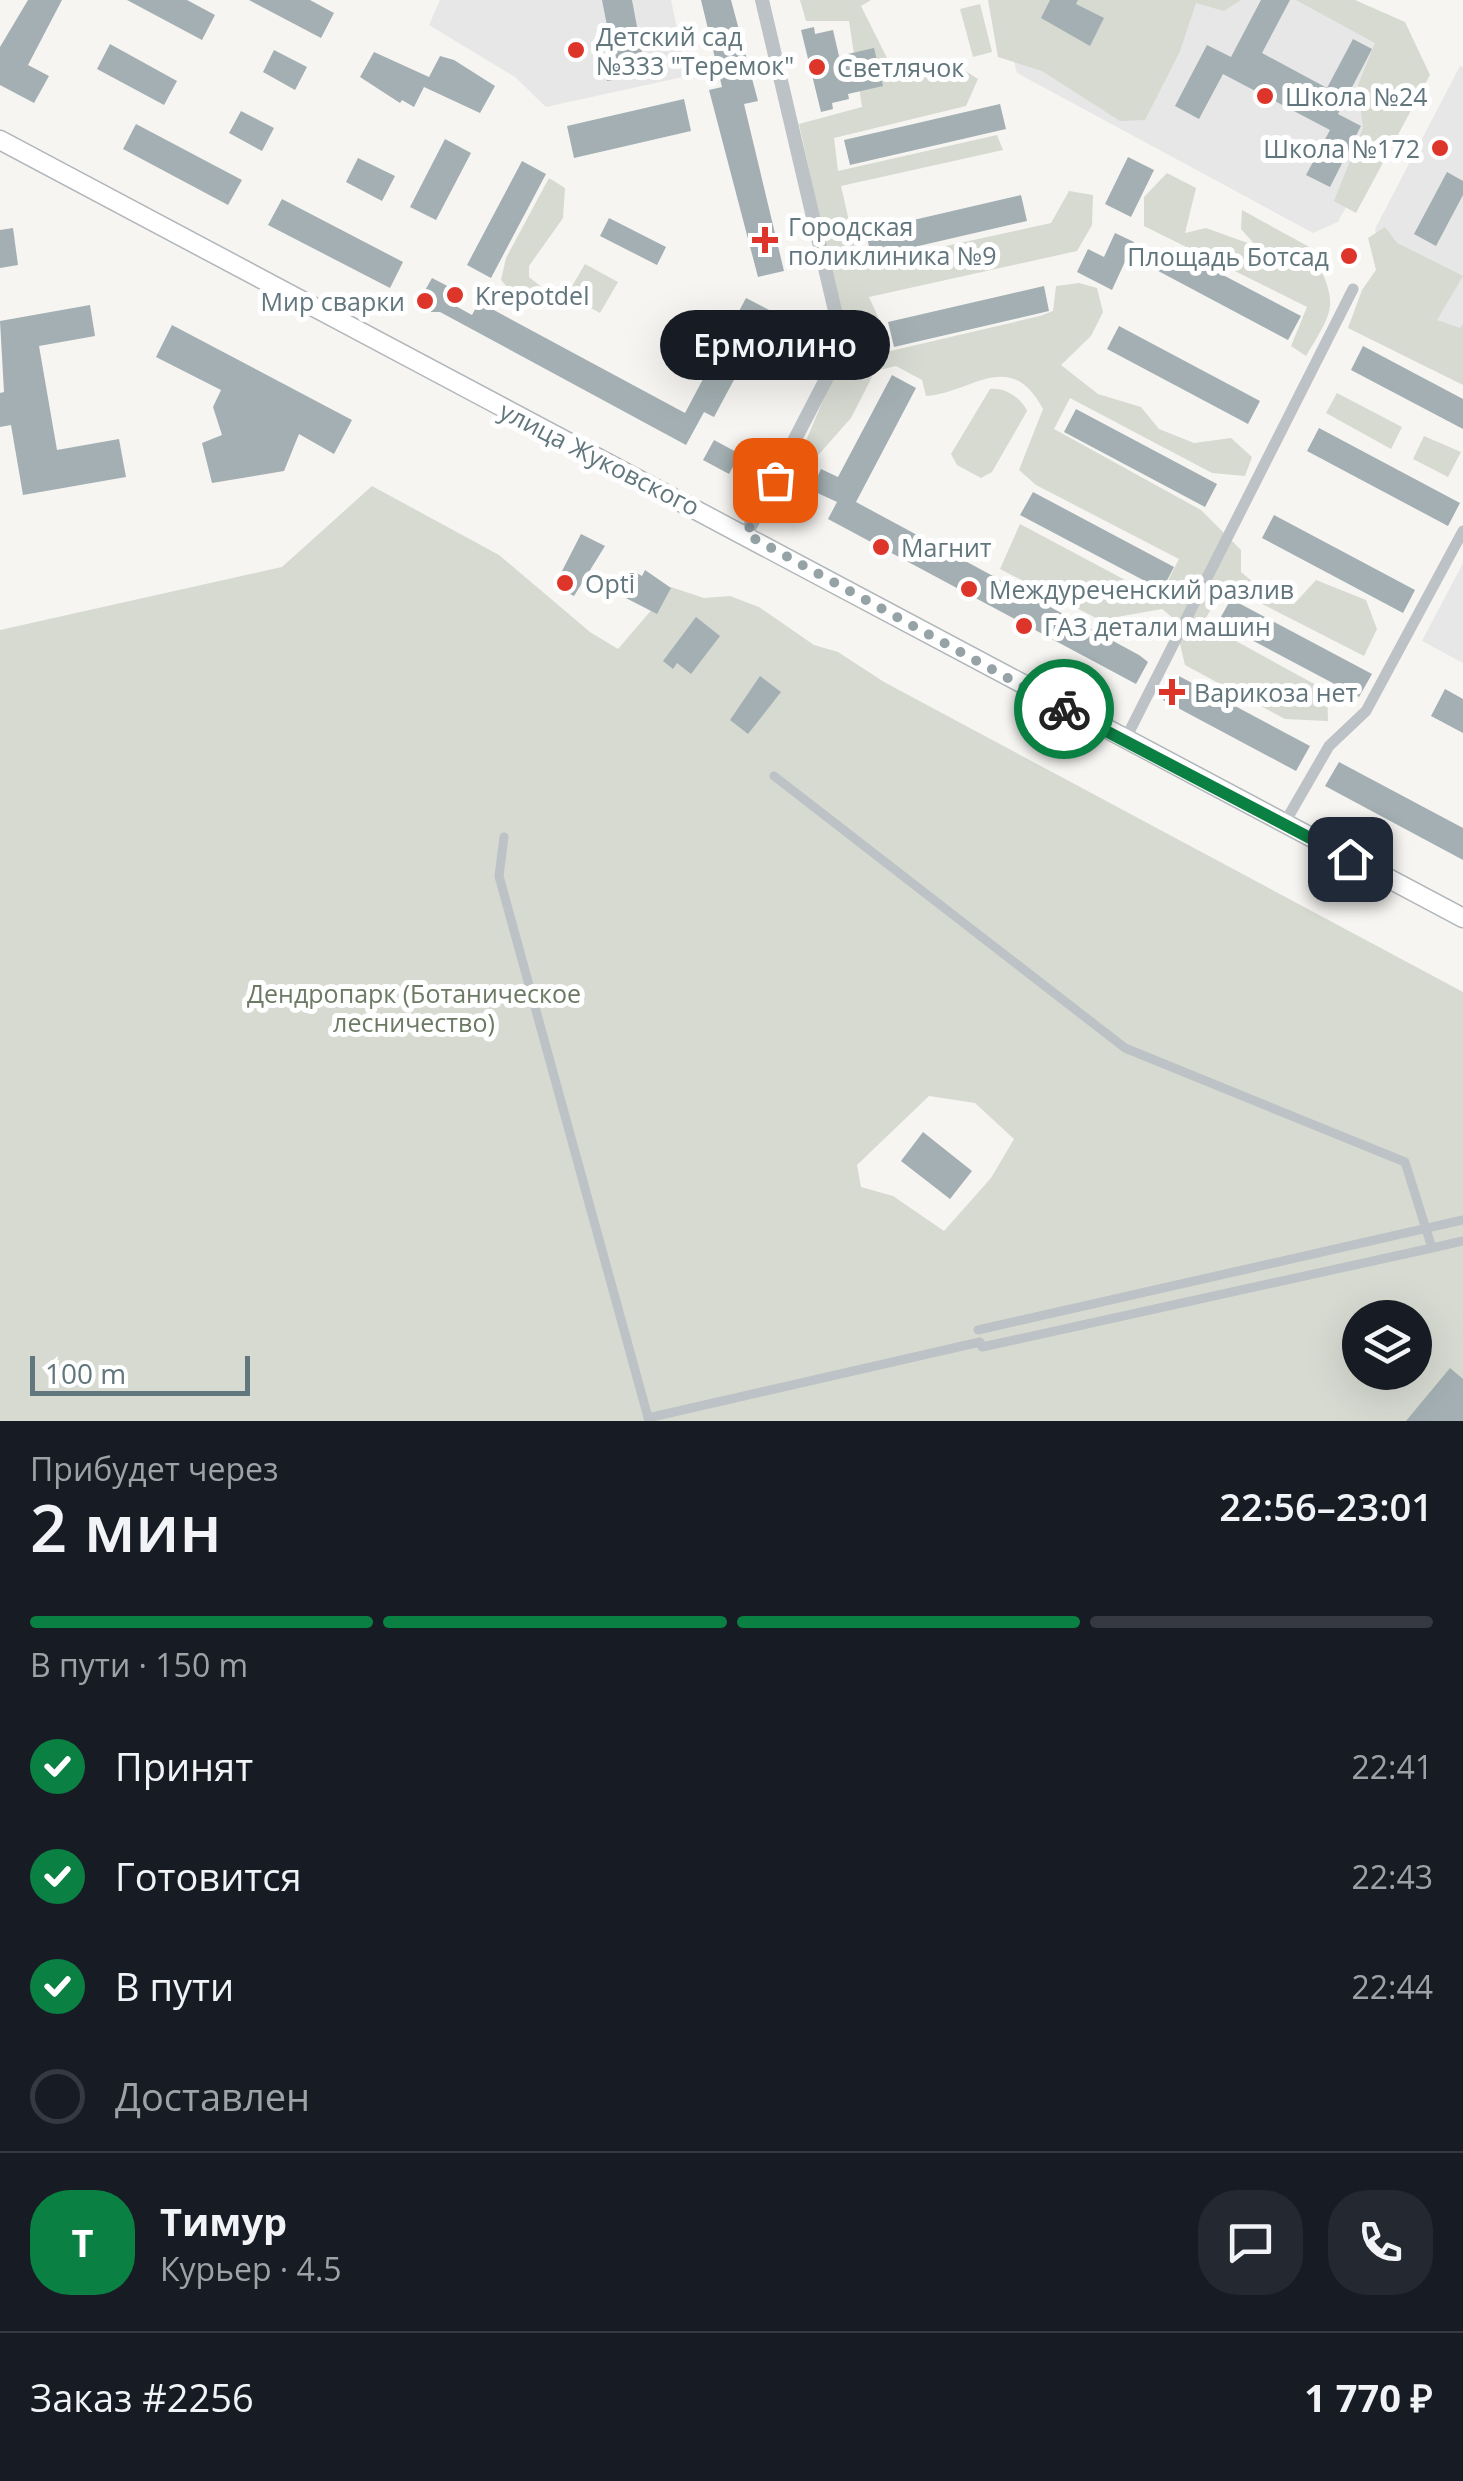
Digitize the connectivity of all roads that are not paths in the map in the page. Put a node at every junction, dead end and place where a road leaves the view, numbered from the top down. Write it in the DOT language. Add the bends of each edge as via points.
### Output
graph roads {
  1 [pos="762,0"];
  2 [pos="0,140"];
  3 [pos="1354,289"];
  4 [pos="1463,531"];
  5 [pos="746,534"];
  6 [pos="1124,742"];
  7 [pos="774,776"];
  8 [pos="1284,824"];
  9 [pos="504,837"];
  10 [pos="1463,918"];
  11 [pos="1463,1220"];
  12 [pos="1428,1228"];
  13 [pos="1463,1241"];
  14 [pos="1432,1248"];
  15 [pos="978,1330"];
  16 [pos="648,1420"];
  1 -- 5 [label="street" via="840,332 837,358"];
  2 -- 5 [label="main road, улица Жуковского"];
  3 -- 6 [label="street"];
  4 -- 8 [label="street" via="1366,711 1330,746"];
  5 -- 6 [label="main road, улица Жуковского"];
  6 -- 8 [label="main road, улица Жуковского"];
  7 -- 12 [label="street" via="1124,1048 1405,1162"];
  8 -- 10 [label="main road, улица Жуковского"];
  9 -- 16 [label="street" via="499,876"];
  11 -- 12 [label="street"];
  12 -- 14 [label="street"];
  12 -- 15 [label="street"];
  13 -- 14 [label="street"];
  14 -- 16 [label="street"];
}
